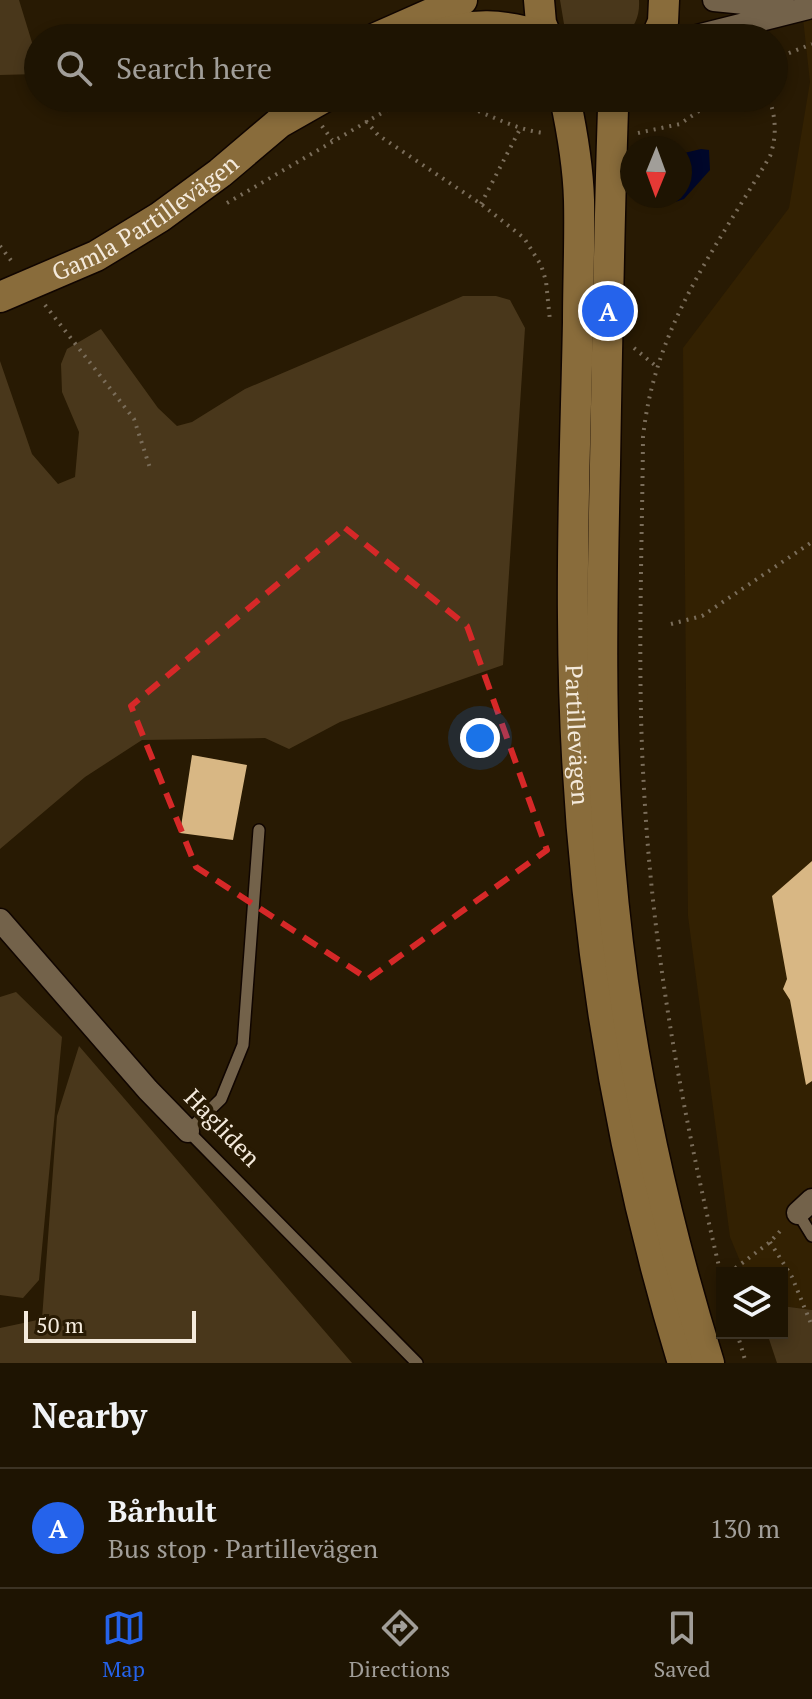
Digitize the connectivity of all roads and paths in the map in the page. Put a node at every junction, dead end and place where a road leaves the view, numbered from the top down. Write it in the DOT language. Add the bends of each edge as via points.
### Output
graph roads {
  1 [pos="462,0"];
  2 [pos="539,0"];
  3 [pos="664,0"];
  4 [pos="714,0"];
  5 [pos="810,8"];
  6 [pos="408,24"];
  7 [pos="541,24"];
  8 [pos="662,24"];
  9 [pos="745,24"];
  10 [pos="812,44"];
  11 [pos="788,53"];
  12 [pos="288,112"];
  13 [pos="315,112"];
  14 [pos="322,112"];
  15 [pos="383,112"];
  16 [pos="478,112"];
  17 [pos="567,112"];
  18 [pos="613,112"];
  19 [pos="698,112"];
  20 [pos="772,112"];
  21 [pos="366,121"];
  22 [pos="279,123"];
  23 [pos="520,129"];
  24 [pos="549,133"];
  25 [pos="628,135"];
  26 [pos="332,140"];
  27 [pos="481,204"];
  28 [pos="215,210"];
  29 [pos="44,296"];
  30 [pos="0,297"];
  31 [pos="550,322"];
  32 [pos="632,346"];
  33 [pos="657,367"];
  34 [pos="150,468"];
  35 [pos="812,542"];
  36 [pos="671,624"];
  37 [pos="259,830"];
  38 [pos="0,920"];
  39 [pos="188,1131"];
  40 [pos="805,1206"];
  41 [pos="812,1236"];
  42 [pos="770,1242"];
  43 [pos="719,1267"];
  44 [pos="737,1267"];
  45 [pos="812,1326"];
  46 [pos="739,1339"];
  47 [pos="417,1363"];
  48 [pos="683,1363"];
  49 [pos="709,1363"];
  50 [pos="746,1363"];
  1 -- 6 [label="street"];
  2 -- 7 [label="street"];
  3 -- 8 [label="street"];
  4 -- 5 [label="street"];
  5 -- 9 [label="street"];
  10 -- 11 [label="path"];
  12 -- 22 [label="street, Gamla Partillevägen"];
  13 -- 22 [label="street, Gamla Partillevägen"];
  14 -- 26 [label="path"];
  15 -- 21 [label="path"];
  16 -- 23 [label="path"];
  17 -- 48 [label="street, Partillevägen" via="579,198 573,615 584,871 619,1103"];
  18 -- 49 [label="street, Partillevägen" via="602,618 610,867 642,1098"];
  19 -- 25 [label="path" via="680,124"];
  20 -- 33 [label="path" via="776,140 770,156 692,283"];
  21 -- 26 [label="path"];
  21 -- 27 [label="path" via="378,135"];
  22 -- 29 [label="street, Gamla Partillevägen" via="220,173"];
  23 -- 24 [label="path"];
  23 -- 27 [label="path"];
  26 -- 28 [label="path"];
  27 -- 31 [label="path" via="532,250 546,281"];
  29 -- 30 [label="street, Gamla Partillevägen"];
  29 -- 34 [label="path" via="134,419"];
  32 -- 33 [label="path"];
  33 -- 43 [label="path" via="643,437 644,791 668,1024"];
  35 -- 36 [label="path" via="702,616"];
  37 -- 39 [label="lane" via="243,1045 221,1099"];
  38 -- 39 [label="street, Hagliden"];
  39 -- 47 [label="lane, Hagliden"];
  40 -- 41 [label="lane"];
  40 -- 42 [label="path"];
  42 -- 44 [label="path"];
  42 -- 45 [label="path" via="792,1277"];
  46 -- 50 [label="path"];
}
